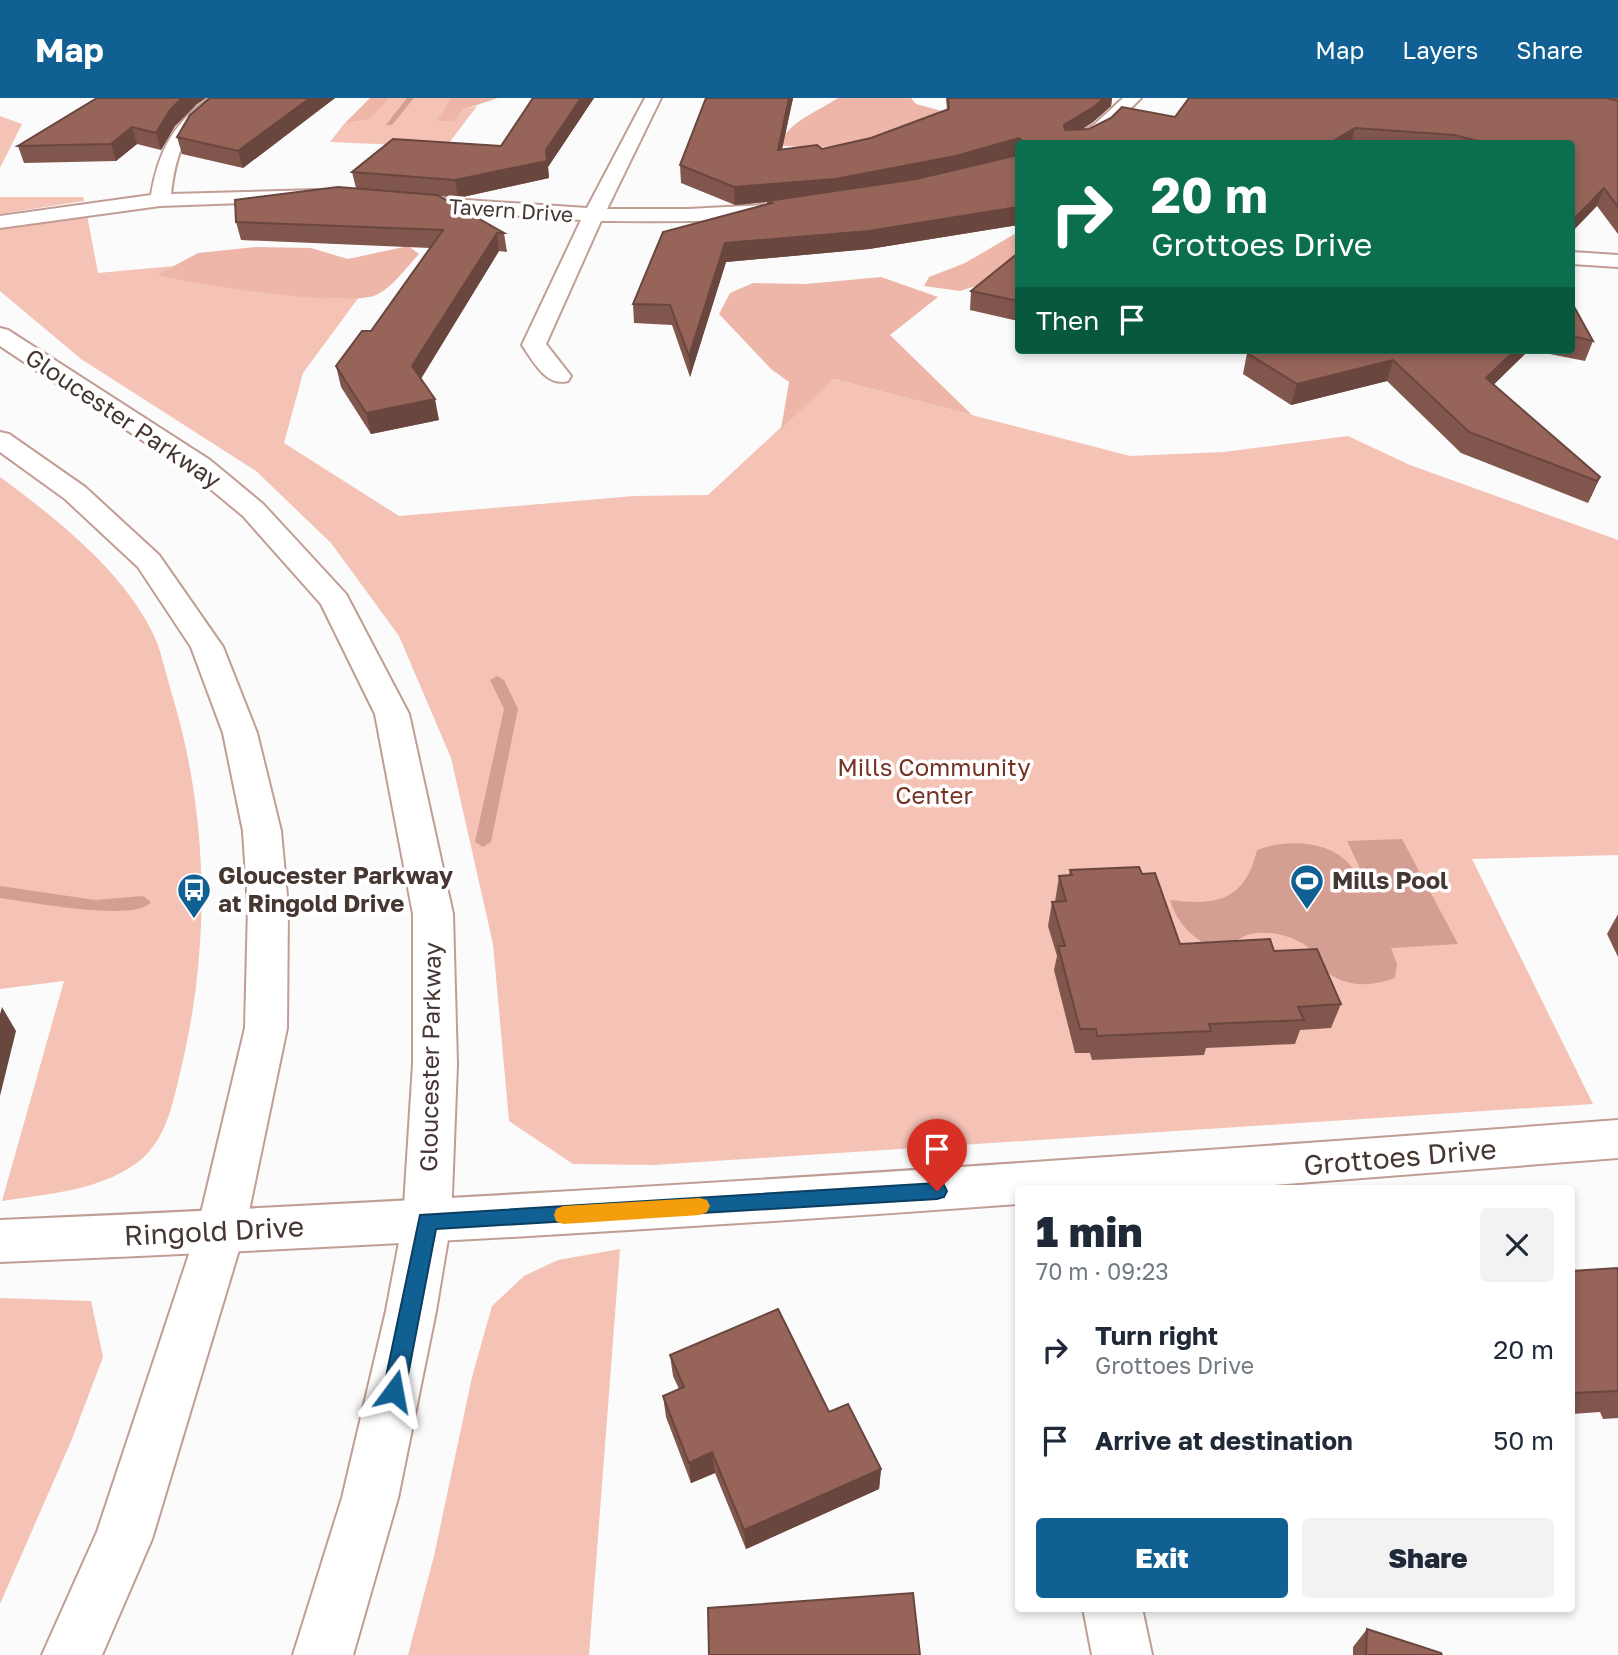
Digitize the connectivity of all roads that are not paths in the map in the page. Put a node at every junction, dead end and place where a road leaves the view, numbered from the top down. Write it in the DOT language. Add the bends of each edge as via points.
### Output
graph roads {
  1 [pos="221,98"];
  2 [pos="653,98"];
  3 [pos="1133,98"];
  4 [pos="1079,140"];
  5 [pos="333,196"];
  6 [pos="160,200"];
  7 [pos="389,200"];
  8 [pos="804,209"];
  9 [pos="593,216"];
  10 [pos="0,222"];
  11 [pos="1575,258"];
  12 [pos="1618,261"];
  13 [pos="0,335"];
  14 [pos="559,376"];
  15 [pos="0,440"];
  16 [pos="1618,1139"];
  17 [pos="1044,1185"];
  18 [pos="1015,1187"];
  19 [pos="427,1221"];
  20 [pos="221,1230"];
  21 [pos="0,1241"];
  22 [pos="1113,1612"];
  23 [pos="72,1655"];
  24 [pos="323,1655"];
  25 [pos="1122,1655"];
  1 -- 6 [label="street" via="177,134 165,163"];
  2 -- 9 [label="street"];
  3 -- 4 [label="street" via="1101,128"];
  5 -- 6 [label="street"];
  6 -- 10 [label="street"];
  7 -- 9 [label="street, Tavern Drive"];
  8 -- 9 [label="street, Tavern Drive"];
  9 -- 14 [label="street" via="534,345"];
  11 -- 12 [label="street"];
  13 -- 19 [label="street, Gloucester Parkway" via="200,466 253,510 335,601 392,714 433,914 435,1064"];
  15 -- 20 [label="street" via="75,493 149,561 207,647 240,733 262,831 268,907 266,1028"];
  16 -- 17 [label="street, Grottoes Drive"];
  18 -- 19 [label="street, Grottoes Drive"];
  19 -- 20 [label="street, Ringold Drive"];
  19 -- 24 [label="street, Gloucester Parkway" via="370,1498"];
  20 -- 21 [label="street, Ringold Drive"];
  20 -- 23 [label="street" via="122,1539"];
  22 -- 25 [label="street"];
}
